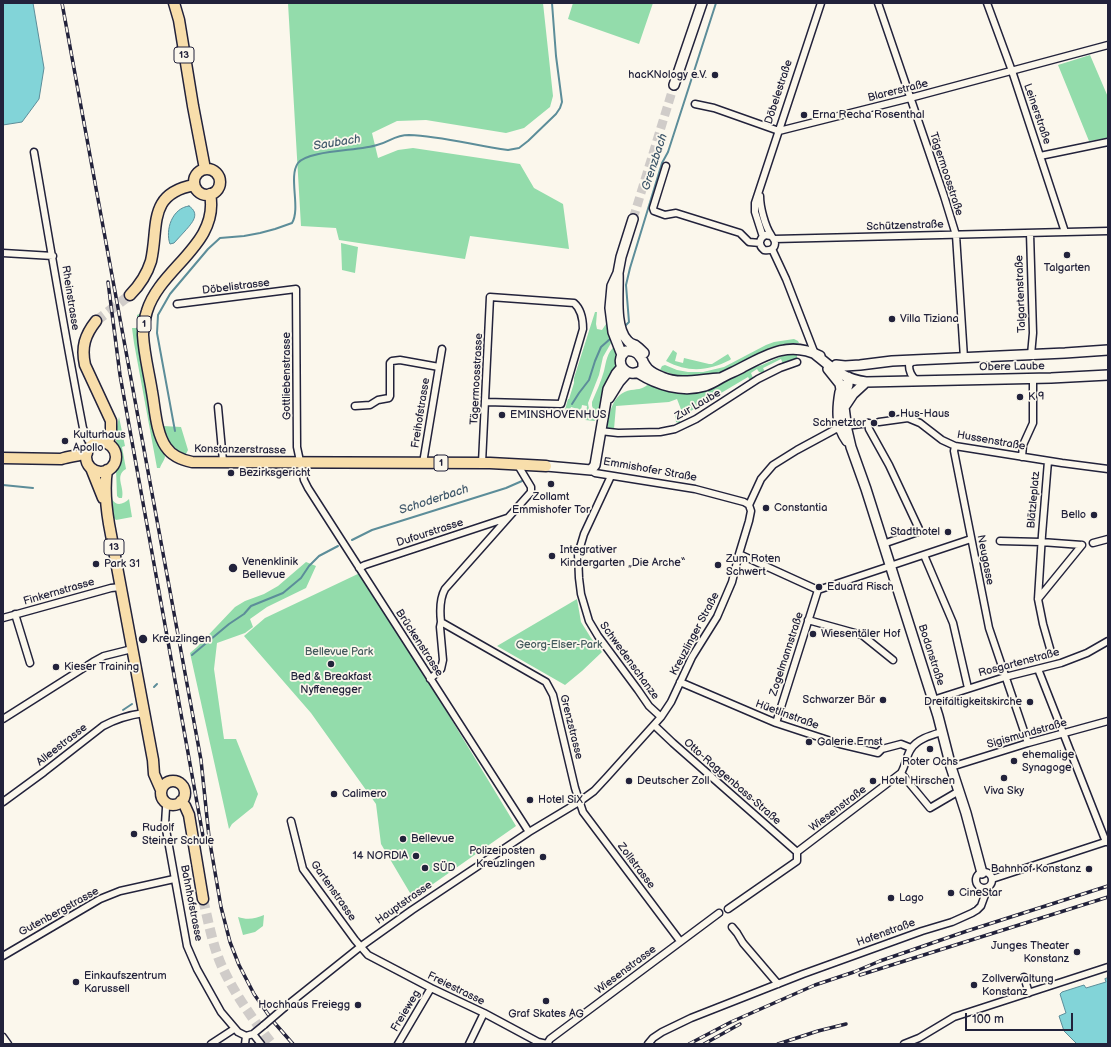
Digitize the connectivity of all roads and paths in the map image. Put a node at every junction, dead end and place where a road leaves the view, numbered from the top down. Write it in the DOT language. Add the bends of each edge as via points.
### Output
graph roads {
  1 [pos="174,3"];
  2 [pos="702,3"];
  3 [pos="820,3"];
  4 [pos="878,3"];
  5 [pos="986,3"];
  6 [pos="1108,45"];
  7 [pos="1012,71"];
  8 [pos="674,85"];
  9 [pos="910,98"];
  10 [pos="695,104"];
  11 [pos="779,131"];
  12 [pos="1108,142"];
  13 [pos="34,152"];
  14 [pos="1040,156"];
  15 [pos="666,166"];
  16 [pos="205,169"];
  17 [pos="194,185"];
  18 [pos="761,188"];
  19 [pos="210,194"];
  20 [pos="633,219"];
  21 [pos="1108,231"];
  22 [pos="1066,232"];
  23 [pos="1030,233"];
  24 [pos="956,235"];
  25 [pos="763,237"];
  26 [pos="773,237"];
  27 [pos="760,243"];
  28 [pos="772,249"];
  29 [pos="3,253"];
  30 [pos="53,256"];
  31 [pos="618,273"];
  32 [pos="296,289"];
  33 [pos="130,295"];
  34 [pos="178,304"];
  35 [pos="96,322"];
  36 [pos="442,349"];
  37 [pos="636,350"];
  38 [pos="1108,350"];
  39 [pos="815,354"];
  40 [pos="622,355"];
  41 [pos="1031,355"];
  42 [pos="645,358"];
  43 [pos="964,358"];
  44 [pos="919,360"];
  45 [pos="797,362"];
  46 [pos="836,365"];
  47 [pos="860,365"];
  48 [pos="439,367"];
  49 [pos="625,370"];
  50 [pos="638,373"];
  51 [pos="1108,375"];
  52 [pos="848,377"];
  53 [pos="722,378"];
  54 [pos="1033,378"];
  55 [pos="916,380"];
  56 [pos="866,382"];
  57 [pos="840,390"];
  58 [pos="486,402"];
  59 [pos="354,406"];
  60 [pos="218,407"];
  61 [pos="844,407"];
  62 [pos="879,422"];
  63 [pos="843,427"];
  64 [pos="600,431"];
  65 [pos="108,443"];
  66 [pos="955,446"];
  67 [pos="90,449"];
  68 [pos="1022,457"];
  69 [pos="3,458"];
  70 [pos="61,459"];
  71 [pos="223,461"];
  72 [pos="1048,461"];
  73 [pos="300,462"];
  74 [pos="482,462"];
  75 [pos="423,463"];
  76 [pos="518,464"];
  77 [pos="90,466"];
  78 [pos="546,466"];
  79 [pos="1108,469"];
  80 [pos="107,470"];
  81 [pos="592,470"];
  82 [pos="611,476"];
  83 [pos="749,505"];
  84 [pos="107,508"];
  85 [pos="507,518"];
  86 [pos="971,539"];
  87 [pos="1108,539"];
  88 [pos="1000,541"];
  89 [pos="1041,542"];
  90 [pos="1093,543"];
  91 [pos="883,544"];
  92 [pos="739,554"];
  93 [pos="924,555"];
  94 [pos="890,567"];
  95 [pos="359,568"];
  96 [pos="121,587"];
  97 [pos="818,590"];
  98 [pos="1038,599"];
  99 [pos="15,614"];
  100 [pos="3,618"];
  101 [pos="808,620"];
  102 [pos="441,622"];
  103 [pos="1108,641"];
  104 [pos="132,649"];
  105 [pos="1051,652"];
  106 [pos="893,660"];
  107 [pos="30,663"];
  108 [pos="1038,669"];
  109 [pos="1005,677"];
  110 [pos="430,679"];
  111 [pos="680,682"];
  112 [pos="968,688"];
  113 [pos="933,700"];
  114 [pos="141,713"];
  115 [pos="661,717"];
  116 [pos="3,719"];
  117 [pos="1108,721"];
  118 [pos="776,723"];
  119 [pos="654,725"];
  120 [pos="942,732"];
  121 [pos="1063,734"];
  122 [pos="1028,743"];
  123 [pos="911,748"];
  124 [pos="152,760"];
  125 [pos="951,767"];
  126 [pos="901,773"];
  127 [pos="607,777"];
  128 [pos="172,781"];
  129 [pos="161,790"];
  130 [pos="959,792"];
  131 [pos="181,801"];
  132 [pos="3,802"];
  133 [pos="579,802"];
  134 [pos="167,803"];
  135 [pos="291,820"];
  136 [pos="529,832"];
  137 [pos="1107,842"];
  138 [pos="797,852"];
  139 [pos="982,873"];
  140 [pos="174,879"];
  141 [pos="992,879"];
  142 [pos="986,888"];
  143 [pos="203,899"];
  144 [pos="728,909"];
  145 [pos="719,913"];
  146 [pos="732,927"];
  147 [pos="680,941"];
  148 [pos="360,946"];
  149 [pos="3,956"];
  150 [pos="1108,967"];
  151 [pos="1024,977"];
  152 [pos="778,984"];
  153 [pos="431,988"];
  154 [pos="1029,993"];
  155 [pos="484,1013"];
  156 [pos="234,1029"];
  157 [pos="253,1034"];
  158 [pos="246,1036"];
  159 [pos="3,1037"];
  160 [pos="8,1044"];
  161 [pos="212,1044"];
  162 [pos="245,1044"];
  163 [pos="261,1044"];
  164 [pos="398,1044"];
  165 [pos="469,1044"];
  166 [pos="547,1044"];
  167 [pos="648,1044"];
  168 [pos="904,1044"];
  1 -- 16 [label="main road, 13"];
  2 -- 8 [label="main road"];
  3 -- 11 [label="street, Döbelestraße"];
  4 -- 9 [label="street, Tägermoosstraße"];
  5 -- 7 [label="street, Leinerstraße"];
  6 -- 7 [label="street, Blarerstraße"];
  7 -- 9 [label="street, Blarerstraße"];
  7 -- 14 [label="street, Leinerstraße"];
  9 -- 11 [label="street, Blarerstraße"];
  9 -- 24 [label="street, Tägermoosstraße"];
  10 -- 11 [label="street" via="714,108"];
  11 -- 18 [label="street, Döbelestraße"];
  12 -- 14 [label="street"];
  13 -- 30 [label="street, Rheinstrasse"];
  14 -- 22 [label="street, Leinerstraße"];
  15 -- 27 [label="street" via="654,211 665,215 676,213 740,233 750,242"];
  16 -- 17 [label="main road" via="198,173"];
  16 -- 19 [label="main road" via="216,173 220,181 217,190"];
  17 -- 19 [label="main road" via="202,194"];
  17 -- 33 [label="main road" via="176,191 163,203 155,221 148,268 144,278"];
  18 -- 25 [label="street, Döbelestraße" via="755,212"];
  18 -- 26 [label="street, Döbelestraße" via="760,203 763,216"];
  19 -- 71 [label="main road, Konstanzerstrasse / 1" via="210,214 206,229 154,294 146,311 143,333 158,424 166,446 173,454 187,461"];
  20 -- 31 [label="main road"];
  21 -- 22 [label="street, Schützenstraße"];
  22 -- 23 [label="street, Schützenstraße"];
  23 -- 24 [label="street, Schützenstraße"];
  23 -- 41 [label="street, Talgartenstraße" via="1033,333"];
  24 -- 26 [label="street, Schützenstraße"];
  24 -- 43 [label="street, Tägermoosstraße"];
  25 -- 26 [label="street"];
  25 -- 27 [label="street"];
  26 -- 28 [label="street" via="775,244"];
  27 -- 28 [label="street" via="764,250"];
  28 -- 39 [label="street"];
  29 -- 30 [label="street"];
  30 -- 67 [label="street, Rheinstrasse" via="67,345 83,428"];
  31 -- 37 [label="main road" via="620,325 627,341"];
  31 -- 40 [label="main road" via="612,286 610,308 613,332"];
  32 -- 34 [label="street, Döbelistrasse"];
  32 -- 73 [label="street, Gottliebenstrasse" via="297,447"];
  35 -- 65 [label="main road" via="89,330 83,356 110,421"];
  36 -- 48 [label="street, Freihofstrasse"];
  37 -- 40 [label="main road" via="626,351"];
  37 -- 42 [label="main road"];
  38 -- 41 [label="main road, Obere Laube"];
  39 -- 46 [label="main road"];
  39 -- 52 [label="main road" via="838,373"];
  39 -- 53 [label="main road" via="794,348 781,350"];
  39 -- 57 [label="main road" via="840,384"];
  40 -- 49 [label="main road" via="620,362"];
  41 -- 43 [label="main road, Obere Laube"];
  42 -- 50 [label="main road" via="643,369"];
  42 -- 53 [label="main road" via="648,369 662,378 681,382"];
  43 -- 44 [label="main road, Obere Laube"];
  44 -- 47 [label="main road, Obere Laube"];
  44 -- 55 [label="street" via="909,365 909,372"];
  45 -- 64 [label="street, Zur Laube" via="758,379 675,430 618,433"];
  46 -- 47 [label="main road"];
  46 -- 52 [label="main road"];
  47 -- 52 [label="main road, Bodanstraße"];
  48 -- 59 [label="street, Freihofstrasse" via="400,360 392,361 389,398 370,405"];
  48 -- 75 [label="street, Freihofstrasse"];
  49 -- 50 [label="main road"];
  49 -- 64 [label="main road" via="616,374 609,385"];
  50 -- 53 [label="main road" via="662,385 676,388 704,387"];
  51 -- 54 [label="main road, Obere Laube"];
  52 -- 56 [label="main road, Obere Laube"];
  52 -- 57 [label="main road, Bodanstraße"];
  52 -- 61 [label="main road"];
  54 -- 55 [label="main road, Obere Laube"];
  54 -- 68 [label="street" via="1033,423 1023,445"];
  55 -- 56 [label="main road, Obere Laube"];
  56 -- 61 [label="main road"];
  57 -- 63 [label="main road, Bodanstraße" via="837,413"];
  58 -- 58 [label="street, Tägermoosstrasse" via="561,404 583,329 579,309 574,303 490,297"];
  58 -- 74 [label="street, Tägermoosstrasse"];
  60 -- 71 [label="street"];
  61 -- 63 [label="main road"];
  62 -- 66 [label="street, Hussenstraße" via="908,418"];
  63 -- 83 [label="street, Kreuzlinger Straße" via="773,465 761,479"];
  63 -- 91 [label="main road, Bodanstraße"];
  63 -- 91 [label="street" via="868,423 919,529 918,532"];
  64 -- 81 [label="main road"];
  65 -- 67 [label="main road" via="99,442"];
  65 -- 80 [label="main road" via="114,449 116,457 114,466"];
  66 -- 68 [label="street, Hussenstraße"];
  66 -- 86 [label="street, Neugasse"];
  67 -- 70 [label="main road" via="81,455"];
  67 -- 77 [label="main road" via="87,459"];
  68 -- 72 [label="street, Hussenstraße"];
  69 -- 70 [label="main road"];
  70 -- 77 [label="main road"];
  71 -- 73 [label="main road, Konstanzerstrasse / 1"];
  72 -- 79 [label="street, Hussenstraße"];
  72 -- 89 [label="street, Blätzleplatz"];
  73 -- 75 [label="main road, Konstanzerstrasse / 1"];
  73 -- 95 [label="street, Brückenstrasse" via="308,488"];
  74 -- 75 [label="main road, Konstanzerstrasse / 1"];
  74 -- 76 [label="main road, Konstanzerstrasse / 1"];
  76 -- 78 [label="main road, Konstanzerstrasse / 1"];
  76 -- 85 [label="street" via="532,490"];
  77 -- 80 [label="main road" via="101,472"];
  77 -- 84 [label="main road, 13"];
  78 -- 81 [label="main road, Emmishofer Straße"];
  80 -- 84 [label="main road, 13"];
  81 -- 82 [label="street, Emmishofer Straße"];
  82 -- 83 [label="street, Emmishofer Straße" via="695,489"];
  82 -- 115 [label="street, Schwedenschanze" via="584,534 578,554 581,594 589,621 598,636 649,706"];
  83 -- 92 [label="street, Kreuzlinger Straße" via="751,511"];
  84 -- 96 [label="main road, 13"];
  85 -- 95 [label="street, Dufourstrasse"];
  85 -- 102 [label="street" via="445,589 442,596"];
  86 -- 93 [label="street"];
  86 -- 109 [label="street, Neugasse" via="988,628"];
  87 -- 90 [label="street"];
  88 -- 89 [label="street"];
  89 -- 98 [label="street, Blätzleplatz"];
  89 -- 98 [label="street" via="1082,545"];
  91 -- 94 [label="main road, Bodanstraße"];
  92 -- 97 [label="street"];
  92 -- 111 [label="street, Kreuzlinger Straße" via="732,582 718,617 692,657"];
  93 -- 94 [label="street"];
  93 -- 112 [label="street" via="953,623"];
  94 -- 97 [label="street"];
  94 -- 113 [label="main road, Bodanstraße"];
  95 -- 110 [label="street, Brückenstrasse"];
  96 -- 99 [label="street, Finkernstrasse"];
  96 -- 104 [label="main road, 13"];
  97 -- 101 [label="street, Zogelmannstraße"];
  98 -- 105 [label="street, Blätzleplatz"];
  99 -- 100 [label="street, Finkernstrasse"];
  99 -- 107 [label="street"];
  101 -- 106 [label="street" via="862,635"];
  101 -- 118 [label="street, Zogelmannstraße"];
  102 -- 110 [label="street" via="443,660 441,669"];
  102 -- 133 [label="street, Grenzstrasse" via="546,682 553,695"];
  103 -- 108 [label="street, Rosgartenstraße" via="1087,653"];
  104 -- 114 [label="main road, 13"];
  104 -- 116 [label="street" via="104,656"];
  108 -- 109 [label="street, Rosgartenstraße"];
  108 -- 121 [label="street"];
  109 -- 112 [label="street, Rosgartenstraße"];
  109 -- 122 [label="street, Neugasse"];
  110 -- 136 [label="street, Brückenstrasse"];
  111 -- 115 [label="street, Kreuzlinger Straße"];
  111 -- 118 [label="street, Hüetlinstraße"];
  112 -- 113 [label="street, Rosgartenstraße"];
  113 -- 120 [label="main road, Bodanstraße"];
  114 -- 124 [label="main road, 13"];
  114 -- 132 [label="street, Alleestrasse" via="125,716 103,726"];
  115 -- 119 [label="street, Kreuzlinger Straße"];
  117 -- 121 [label="street, Sigismundstraße"];
  118 -- 123 [label="street, Hüetlinstraße" via="840,744 878,753 882,749 901,744"];
  119 -- 127 [label="street, Kreuzlinger Straße"];
  119 -- 138 [label="street, Otto-Raggenbass-Straße"];
  120 -- 123 [label="street" via="920,741"];
  120 -- 125 [label="main road, Bodanstraße"];
  121 -- 122 [label="street, Sigismundstraße"];
  121 -- 137 [label="street"];
  122 -- 125 [label="street, Sigismundstraße"];
  123 -- 126 [label="street"];
  124 -- 128 [label="main road"];
  124 -- 129 [label="main road, 13" via="154,774"];
  125 -- 130 [label="main road, Bodanstraße"];
  126 -- 130 [label="street" via="930,808"];
  126 -- 138 [label="street, Wiesenstraße"];
  127 -- 133 [label="street, Hauptstrasse"];
  128 -- 129 [label="main road" via="165,784"];
  128 -- 131 [label="main road" via="183,786 185,794"];
  129 -- 134 [label="main road" via="162,798"];
  130 -- 139 [label="main road, Bodanstraße"];
  131 -- 134 [label="main road" via="175,804"];
  131 -- 143 [label="main road" via="188,815"];
  133 -- 136 [label="street, Hauptstrasse"];
  133 -- 147 [label="street, Zollstrasse" via="583,812"];
  134 -- 140 [label="street, Bahnhofstrasse" via="165,824"];
  135 -- 148 [label="street, Gartenstrasse" via="303,869"];
  136 -- 148 [label="street, Hauptstrasse"];
  137 -- 141 [label="street"];
  138 -- 144 [label="street, Wiesenstraße" via="796,860"];
  139 -- 141 [label="street" via="987,873"];
  139 -- 142 [label="street" via="976,881 978,886"];
  140 -- 149 [label="street, Gutenbergstrasse" via="120,891 100,899"];
  140 -- 156 [label="street, Bahnhofstrasse" via="187,946 196,969"];
  141 -- 142 [label="street" via="992,884"];
  142 -- 152 [label="street, Hafenstraße" via="981,906 972,913"];
  145 -- 147 [label="street, Wiesenstrasse"];
  146 -- 152 [label="street"];
  147 -- 166 [label="street, Wiesenstrasse" via="550,1039"];
  148 -- 153 [label="street, Freiestrasse" via="368,955"];
  148 -- 157 [label="street, Hauptstrasse, bridge"];
  150 -- 154 [label="street"];
  151 -- 154 [label="street"];
  152 -- 167 [label="street, Hafenstraße" via="691,1018 662,1032"];
  153 -- 155 [label="street, Freiestrasse"];
  153 -- 164 [label="street, Freieweg"];
  154 -- 168 [label="street" via="954,1017"];
  155 -- 165 [label="street"];
  155 -- 166 [label="street, Freiestrasse" via="538,1042"];
  156 -- 158 [label="street, Bahnhofstrasse"];
  156 -- 161 [label="street"];
  157 -- 158 [label="street, Hauptstrasse"];
  157 -- 163 [label="street"];
  158 -- 162 [label="street"];
  159 -- 160 [label="street"];
}
